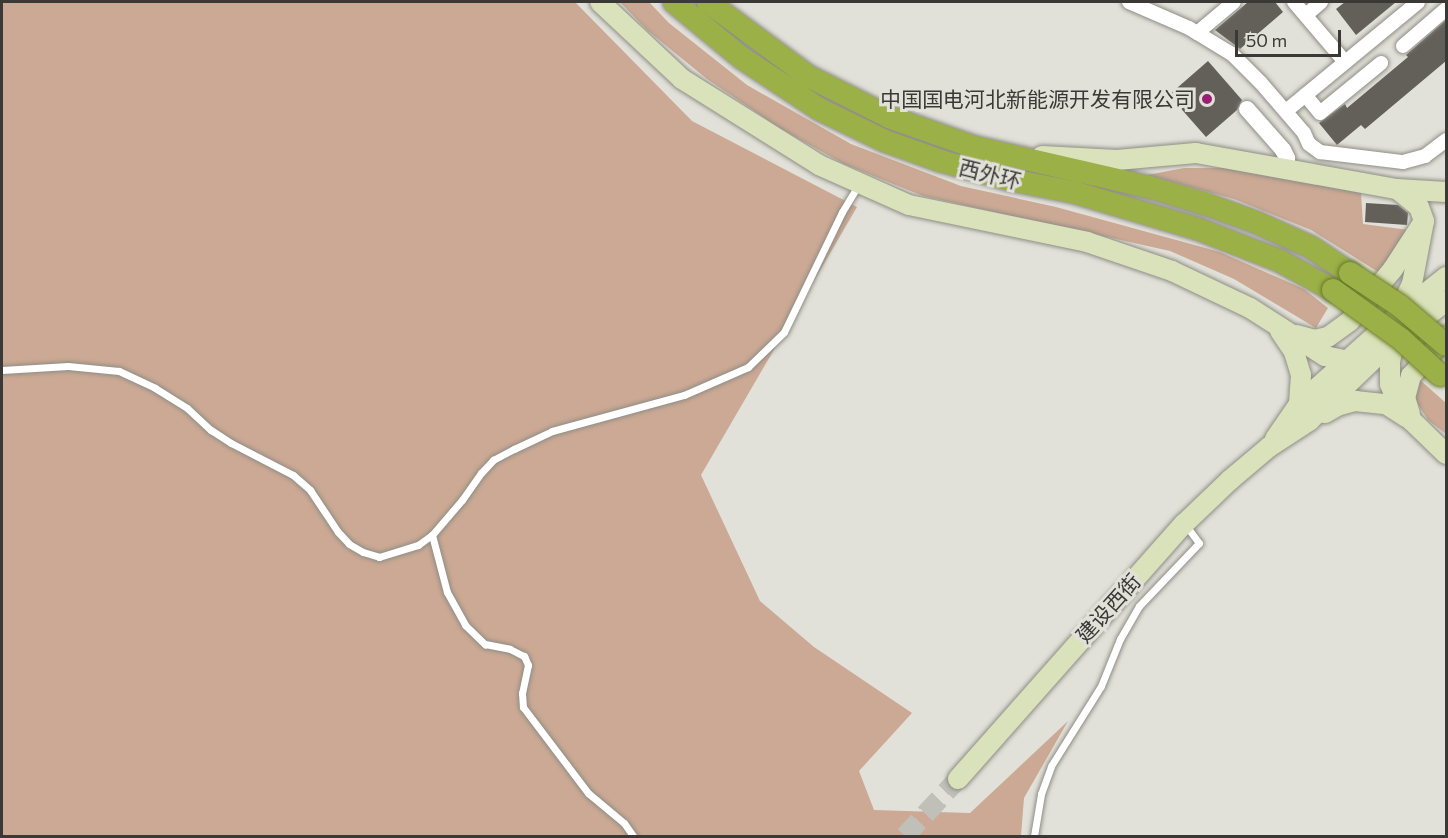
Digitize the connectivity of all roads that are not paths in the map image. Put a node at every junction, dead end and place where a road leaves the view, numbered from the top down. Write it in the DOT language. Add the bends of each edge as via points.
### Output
graph roads {
  1 [pos="600,2"];
  2 [pos="674,2"];
  3 [pos="708,2"];
  4 [pos="1129,2"];
  5 [pos="1234,2"];
  6 [pos="1294,2"];
  7 [pos="1322,2"];
  8 [pos="1418,2"];
  9 [pos="1446,9"];
  10 [pos="1306,15"];
  11 [pos="1197,33"];
  12 [pos="1402,46"];
  13 [pos="1345,62"];
  14 [pos="1381,63"];
  15 [pos="1305,95"];
  16 [pos="1247,109"];
  17 [pos="1286,111"];
  18 [pos="1446,140"];
  19 [pos="963,143"];
  20 [pos="1286,169"];
  21 [pos="860,183"];
  22 [pos="1397,189"];
  23 [pos="1446,192"];
  24 [pos="1424,221"];
  25 [pos="1438,289"];
  26 [pos="1396,317"];
  27 [pos="1274,321"];
  28 [pos="1292,333"];
  29 [pos="1446,336"];
  30 [pos="1446,345"];
  31 [pos="1384,350"];
  32 [pos="1345,362"];
  33 [pos="2,370"];
  34 [pos="1443,378"];
  35 [pos="1299,404"];
  36 [pos="1411,420"];
  37 [pos="1310,422"];
  38 [pos="1269,447"];
  39 [pos="1446,454"];
  40 [pos="1184,524"];
  41 [pos="432,535"];
  42 [pos="958,779"];
  43 [pos="633,837"];
  44 [pos="1034,837"];
  1 -- 21 [label="main road" via="682,79 819,165"];
  2 -- 34 [label="highway, 西外环, bridge" via="752,65 819,108 885,141 941,161 1073,192 1188,226 1280,261 1333,290 1401,339"];
  3 -- 19 [label="highway, 西外环" via="808,76 889,117"];
  4 -- 11 [label="street"];
  5 -- 11 [label="street"];
  6 -- 10 [label="street"];
  7 -- 10 [label="street"];
  8 -- 13 [label="street"];
  9 -- 12 [label="street"];
  10 -- 13 [label="street"];
  11 -- 17 [label="street" via="1232,54"];
  13 -- 15 [label="street"];
  14 -- 15 [label="street" via="1320,113"];
  15 -- 17 [label="street"];
  16 -- 20 [label="street" via="1283,150"];
  17 -- 18 [label="street" via="1309,144 1320,152 1403,162 1425,156"];
  19 -- 20 [label="main road" via="1038,155 1117,160 1196,153"];
  19 -- 30 [label="highway, 西外环, bridge" via="1206,204 1258,223 1311,248 1350,273 1400,306"];
  20 -- 22 [label="main road"];
  21 -- 27 [label="main road" via="909,205 1087,242 1173,271"];
  21 -- 41 [label="lane" via="784,332 748,367 684,395 552,431 514,448 493,460"];
  22 -- 23 [label="main road"];
  22 -- 24 [label="main road" via="1419,207"];
  24 -- 26 [label="main road" via="1412,284"];
  24 -- 28 [label="main road" via="1393,269 1350,321 1328,337 1314,340"];
  25 -- 26 [label="main road, 建设西街"];
  25 -- 31 [label="main road"];
  26 -- 31 [label="main road"];
  26 -- 32 [label="main road, 建设西街"];
  27 -- 28 [label="main road"];
  27 -- 35 [label="main road" via="1294,352 1301,375"];
  28 -- 32 [label="main road" via="1324,356"];
  29 -- 36 [label="main road" via="1411,376 1405,398"];
  31 -- 32 [label="main road" via="1358,363"];
  31 -- 36 [label="main road" via="1390,384"];
  31 -- 37 [label="main road, 建设西街"];
  32 -- 35 [label="main road, 建设西街"];
  33 -- 41 [label="lane" via="68,366 118,371 155,388 231,443 293,475 310,490 338,532 363,552 379,557 398,553"];
  35 -- 38 [label="main road, 建设西街"];
  36 -- 37 [label="main road" via="1386,404 1355,401 1337,406"];
  36 -- 39 [label="main road"];
  37 -- 38 [label="main road, 建设西街"];
  38 -- 40 [label="main road, 建设西街"];
  40 -- 42 [label="main road, 建设西街"];
  40 -- 44 [label="lane" via="1199,543 1139,606 1120,639 1101,686 1051,766 1041,794"];
  41 -- 43 [label="lane" via="447,592 465,625 485,644 524,656 528,665 523,707 588,793 624,823"];
}
